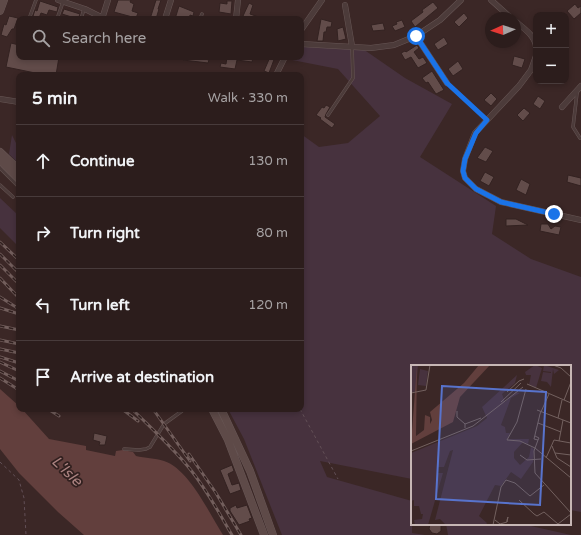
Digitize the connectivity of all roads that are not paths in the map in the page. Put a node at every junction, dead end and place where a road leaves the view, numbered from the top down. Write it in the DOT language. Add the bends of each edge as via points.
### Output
graph roads {
  1 [pos="4,0"];
  2 [pos="36,0"];
  3 [pos="62,0"];
  4 [pos="108,0"];
  5 [pos="171,0"];
  6 [pos="238,0"];
  7 [pos="322,0"];
  8 [pos="461,0"];
  9 [pos="491,0"];
  10 [pos="345,5"];
  11 [pos="84,9"];
  12 [pos="0,11"];
  13 [pos="504,12"];
  14 [pos="30,16"];
  15 [pos="58,16"];
  16 [pos="82,16"];
  17 [pos="99,16"];
  18 [pos="104,16"];
  19 [pos="166,16"];
  20 [pos="236,16"];
  21 [pos="304,26"];
  22 [pos="521,26"];
  23 [pos="416,36"];
  24 [pos="533,38"];
  25 [pos="304,44"];
  26 [pos="352,46"];
  27 [pos="284,60"];
  28 [pos="533,64"];
  29 [pos="278,72"];
  30 [pos="447,83"];
  31 [pos="581,86"];
  32 [pos="577,91"];
  33 [pos="0,98"];
  34 [pos="16,101"];
  35 [pos="562,107"];
  36 [pos="328,115"];
  37 [pos="580,138"];
  38 [pos="0,152"];
  39 [pos="0,160"];
  40 [pos="16,167"];
  41 [pos="0,168"];
  42 [pos="16,176"];
  43 [pos="16,184"];
  44 [pos="0,185"];
  45 [pos="13,197"];
  46 [pos="581,220"];
  47 [pos="182,412"];
  48 [pos="214,412"];
  49 [pos="222,412"];
  50 [pos="124,449"];
  51 [pos="264,535"];
  52 [pos="273,535"];
  1 -- 12 [label="main road"];
  2 -- 14 [label="lane"];
  3 -- 11 [label="street"];
  3 -- 15 [label="lane"];
  4 -- 18 [label="street"];
  5 -- 19 [label="street"];
  6 -- 20 [label="street"];
  7 -- 21 [label="street"];
  8 -- 23 [label="street" via="440,20"];
  9 -- 13 [label="street"];
  10 -- 26 [label="street"];
  11 -- 16 [label="lane"];
  11 -- 17 [label="street"];
  22 -- 24 [label="street"];
  23 -- 26 [label="street" via="394,45 371,48"];
  23 -- 30 [label="street"];
  25 -- 26 [label="street"];
  26 -- 36 [label="lane" via="353,78"];
  27 -- 29 [label="street"];
  28 -- 46 [label="street" via="519,86 476,133 465,159 465,178 476,189 501,202"];
  31 -- 32 [label="street"];
  32 -- 35 [label="street"];
  32 -- 37 [label="lane" via="573,127"];
  33 -- 34 [label="street"];
  38 -- 40 [label="main road"];
  39 -- 42 [label="main road"];
  41 -- 43 [label="lane"];
  44 -- 45 [label="lane"];
  47 -- 50 [label="lane" via="164,424 150,447 139,450"];
  48 -- 51 [label="main road" via="228,440"];
  49 -- 52 [label="main road" via="250,471"];
}
